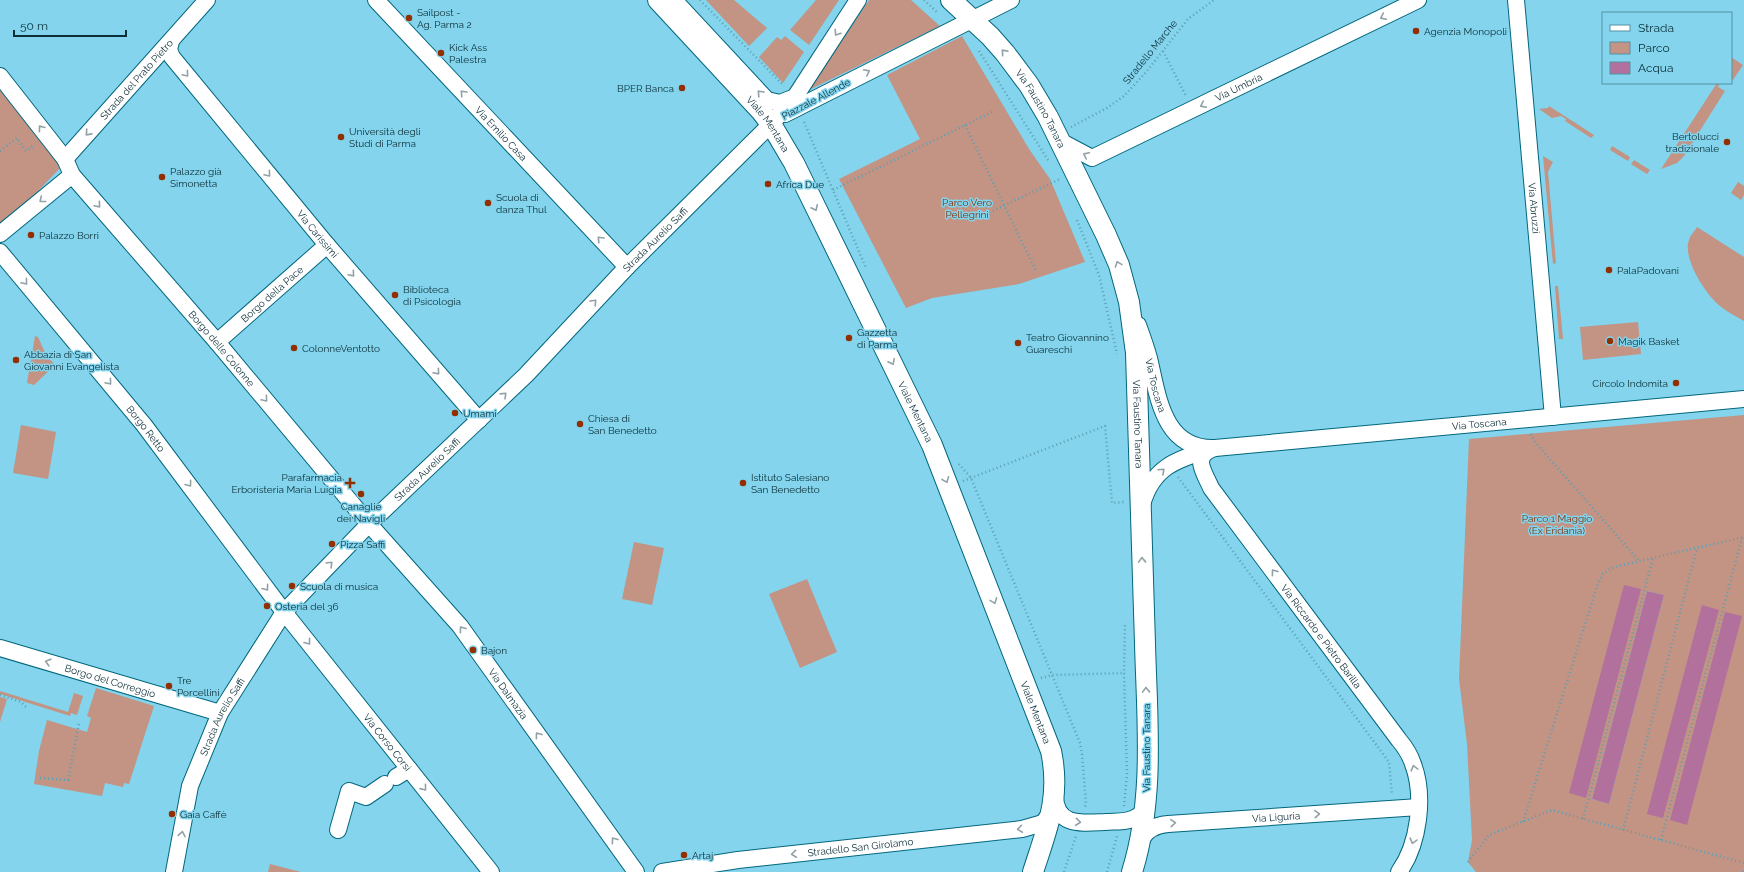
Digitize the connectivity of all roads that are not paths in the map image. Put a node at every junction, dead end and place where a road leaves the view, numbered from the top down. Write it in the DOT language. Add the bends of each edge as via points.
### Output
graph roads {
  1 [pos="207,0"];
  2 [pos="376,0"];
  3 [pos="658,0"];
  4 [pos="674,0"];
  5 [pos="858,0"];
  6 [pos="951,0"];
  7 [pos="1011,0"];
  8 [pos="1418,0"];
  9 [pos="1516,0"];
  10 [pos="972,20"];
  11 [pos="171,41"];
  12 [pos="0,76"];
  13 [pos="794,97"];
  14 [pos="771,124"];
  15 [pos="1057,136"];
  16 [pos="65,159"];
  17 [pos="72,175"];
  18 [pos="0,234"];
  19 [pos="327,245"];
  20 [pos="0,252"];
  21 [pos="627,267"];
  22 [pos="1127,294"];
  23 [pos="217,342"];
  24 [pos="1744,399"];
  25 [pos="1553,417"];
  26 [pos="479,420"];
  27 [pos="1179,435"];
  28 [pos="1215,448"];
  29 [pos="1193,455"];
  30 [pos="1203,473"];
  31 [pos="1140,509"];
  32 [pos="369,524"];
  33 [pos="284,612"];
  34 [pos="0,648"];
  35 [pos="220,713"];
  36 [pos="397,777"];
  37 [pos="1146,802"];
  38 [pos="1053,803"];
  39 [pos="1419,807"];
  40 [pos="338,830"];
  41 [pos="1140,841"];
  42 [pos="174,872"];
  43 [pos="491,872"];
  44 [pos="636,872"];
  45 [pos="662,872"];
  46 [pos="1033,872"];
  47 [pos="1132,872"];
  48 [pos="1399,872"];
  1 -- 11 [label="street, Strada del Prato Pietro"];
  21 -- 2 [label="street, Via Emilio Casa, one-way"];
  3 -- 14 [label="main road, Viale Mentana"];
  13 -- 4 [label="street, Viale Mentana, one-way" via="780,103 767,100"];
  5 -- 13 [label="street, Piazzale Allende, one-way"];
  6 -- 10 [label="main road"];
  7 -- 10 [label="street, Piazzale Allende"];
  8 -- 15 [label="street, Via Umbria, one-way" via="1092,158"];
  9 -- 25 [label="street, Via Abruzzi"];
  14 -- 10 [label="street, Piazzale Allende, one-way" via="794,108"];
  15 -- 10 [label="main road, Via Faustino Tanara, one-way" via="1039,100 1018,69 990,36"];
  11 -- 16 [label="street, Strada del Prato Pietro, one-way"];
  11 -- 19 [label="street, Via Carissimi, one-way" via="169,50 172,57"];
  16 -- 12 [label="street, Borgo delle Colonne, one-way"];
  13 -- 14 [label="street, Piazzale Allende"];
  14 -- 21 [label="street, Strada Aurelio Saffi"];
  14 -- 38 [label="main road, Viale Mentana, one-way" via="794,163 921,420 949,487 1051,751 1055,774"];
  22 -- 15 [label="main road, Via Faustino Tanara, one-way" via="1111,245"];
  16 -- 17 [label="street, Borgo delle Colonne"];
  17 -- 18 [label="street, one-way"];
  17 -- 23 [label="street, Borgo delle Colonne, one-way"];
  19 -- 23 [label="street, Borgo della Pace"];
  19 -- 26 [label="street, Via Carissimi, one-way"];
  20 -- 33 [label="street, Borgo Retto, one-way" via="144,425"];
  26 -- 21 [label="street, Strada Aurelio Saffi, one-way" via="526,375"];
  22 -- 27 [label="street, Via Toscana" via="1148,356 1160,407 1168,423"];
  22 -- 31 [label="main road, Via Faustino Tanara" via="1136,353"];
  23 -- 32 [label="street, Borgo delle Colonne, one-way"];
  24 -- 25 [label="street, Via Toscana"];
  25 -- 28 [label="street, Via Toscana"];
  26 -- 32 [label="street, Strada Aurelio Saffi"];
  27 -- 28 [label="street, Via Toscana" via="1193,446"];
  27 -- 29 [label="street, Via Riccardo e Pietro Barilla"];
  28 -- 29 [label="street, Via Toscana"];
  28 -- 30 [label="street" via="1202,458"];
  29 -- 30 [label="street, Via Riccardo e Pietro Barilla"];
  31 -- 29 [label="street, Via Toscana, one-way" via="1147,491 1159,473 1174,462"];
  39 -- 30 [label="street, Via Riccardo e Pietro Barilla, one-way" via="1417,779 1408,752 1214,493"];
  37 -- 31 [label="main road, Via Faustino Tanara, one-way" via="1148,736"];
  33 -- 32 [label="street, Strada Aurelio Saffi, one-way"];
  44 -- 32 [label="street, Via Dalmazia, one-way" via="460,626"];
  33 -- 35 [label="street, Strada Aurelio Saffi"];
  33 -- 36 [label="street, Via Corso Corsi, one-way"];
  35 -- 34 [label="street, Borgo del Correggio, one-way"];
  42 -- 35 [label="street, Strada Aurelio Saffi, one-way" via="190,786"];
  36 -- 40 [label="street" via="366,796 349,791"];
  36 -- 43 [label="street, Via Corso Corsi, one-way"];
  38 -- 37 [label="street, one-way" via="1070,821 1080,823 1122,821 1139,816"];
  37 -- 41 [label="main road, Via Faustino Tanara"];
  38 -- 45 [label="street, Stradello San Girolamo, one-way" via="1044,823 1022,829 738,860"];
  38 -- 46 [label="main road, Viale Mentana"];
  41 -- 39 [label="street, Via Liguria, one-way" via="1147,831 1162,824"];
  39 -- 48 [label="street, Via Riccardo e Pietro Barilla, one-way" via="1413,843"];
  41 -- 47 [label="main road, Via Faustino Tanara"];
}
